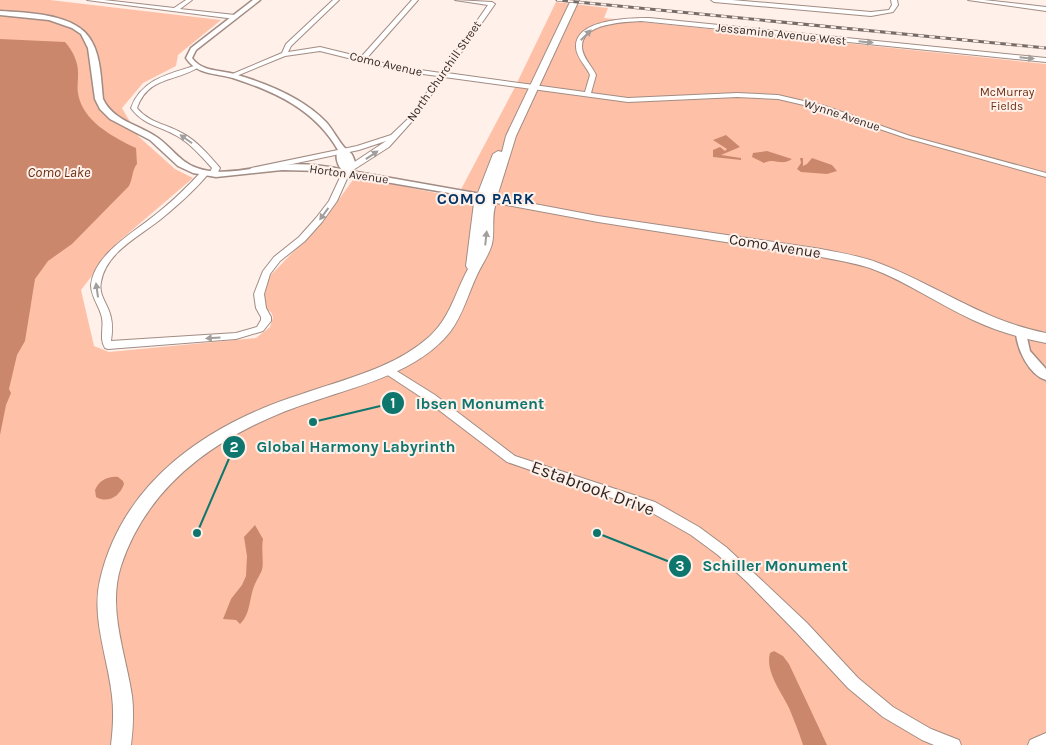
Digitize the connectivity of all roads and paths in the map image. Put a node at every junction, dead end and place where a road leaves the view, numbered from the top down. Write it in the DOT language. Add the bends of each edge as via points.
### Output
graph roads {
  1 [pos="90,0"];
  2 [pos="128,0"];
  3 [pos="189,0"];
  4 [pos="257,0"];
  5 [pos="336,0"];
  6 [pos="415,0"];
  7 [pos="458,0"];
  8 [pos="575,0"];
  9 [pos="714,0"];
  10 [pos="894,0"];
  11 [pos="971,0"];
  12 [pos="122,4"];
  13 [pos="1046,9"];
  14 [pos="175,10"];
  15 [pos="0,12"];
  16 [pos="235,17"];
  17 [pos="284,54"];
  18 [pos="362,60"];
  19 [pos="1046,60"];
  20 [pos="196,67"];
  21 [pos="232,76"];
  22 [pos="442,76"];
  23 [pos="539,87"];
  24 [pos="588,94"];
  25 [pos="394,136"];
  26 [pos="342,150"];
  27 [pos="251,171"];
  28 [pos="347,171"];
  29 [pos="209,174"];
  30 [pos="1046,175"];
  31 [pos="486,198"];
  32 [pos="472,274"];
  33 [pos="1021,333"];
  34 [pos="1046,338"];
  35 [pos="387,369"];
  36 [pos="1046,376"];
  37 [pos="1046,740"];
  38 [pos="121,745"];
  39 [pos="954,745"];
  40 [pos="1035,745"];
  1 -- 12 [label="street"];
  2 -- 12 [label="street"];
  3 -- 14 [label="street"];
  4 -- 16 [label="street"];
  5 -- 17 [label="street" via="288,45"];
  6 -- 18 [label="street"];
  7 -- 22 [label="street, North Churchill Street" via="492,4"];
  8 -- 23 [label="main road"];
  9 -- 10 [label="street" via="871,14 891,11"];
  11 -- 13 [label="street"];
  12 -- 14 [label="street"];
  14 -- 16 [label="street"];
  15 -- 29 [label="street" via="48,18 79,30 90,43 99,99 106,110 119,121 153,138 185,167"];
  16 -- 20 [label="street" via="193,49 189,58"];
  17 -- 18 [label="street, Como Avenue" via="320,49"];
  17 -- 21 [label="street, Como Avenue"];
  18 -- 22 [label="street, Como Avenue"];
  24 -- 19 [label="street, Jessamine Avenue West, one-way" via="593,75 580,53 580,40 596,27 627,20"];
  20 -- 21 [label="street"];
  29 -- 20 [label="street, one-way" via="216,168 193,144 180,134 147,121 134,108 139,95 154,83"];
  21 -- 26 [label="street" via="286,97 308,110 331,130"];
  22 -- 23 [label="street, Como Avenue"];
  22 -- 25 [label="street, North Churchill Street" via="413,117"];
  23 -- 24 [label="street, Wynne Avenue"];
  23 -- 31 [label="main road" via="511,136 509,148"];
  24 -- 30 [label="street, Wynne Avenue" via="628,100 750,95 794,100 908,137"];
  25 -- 26 [label="street, North Churchill Street"];
  28 -- 25 [label="street, North Churchill Street, one-way"];
  26 -- 27 [label="street, North Churchill Street"];
  26 -- 28 [label="street" via="342,165"];
  27 -- 28 [label="street, Horton Avenue" via="298,167"];
  27 -- 29 [label="street, Horton Avenue"];
  28 -- 29 [label="street, one-way" via="333,201 319,220 266,273 259,294 266,321 260,329 236,336 112,345 106,342 107,317 96,292 96,281 106,261"];
  28 -- 31 [label="street, Horton Avenue"];
  31 -- 32 [label="main road" via="487,239 480,262"];
  31 -- 33 [label="main road, Como Avenue" via="854,260 900,277 972,314"];
  32 -- 35 [label="main road" via="446,328 414,355"];
  33 -- 34 [label="main road, Como Avenue"];
  33 -- 36 [label="street" via="1025,354"];
  35 -- 38 [label="main road" via="275,408 216,436 171,472 139,510 125,533 111,569 108,591 108,614 122,698"];
  35 -- 39 [label="street, Estabrook Drive" via="511,459 651,506 695,531 751,578 853,683 888,712 928,735"];
  37 -- 40 [label="street"];
}
